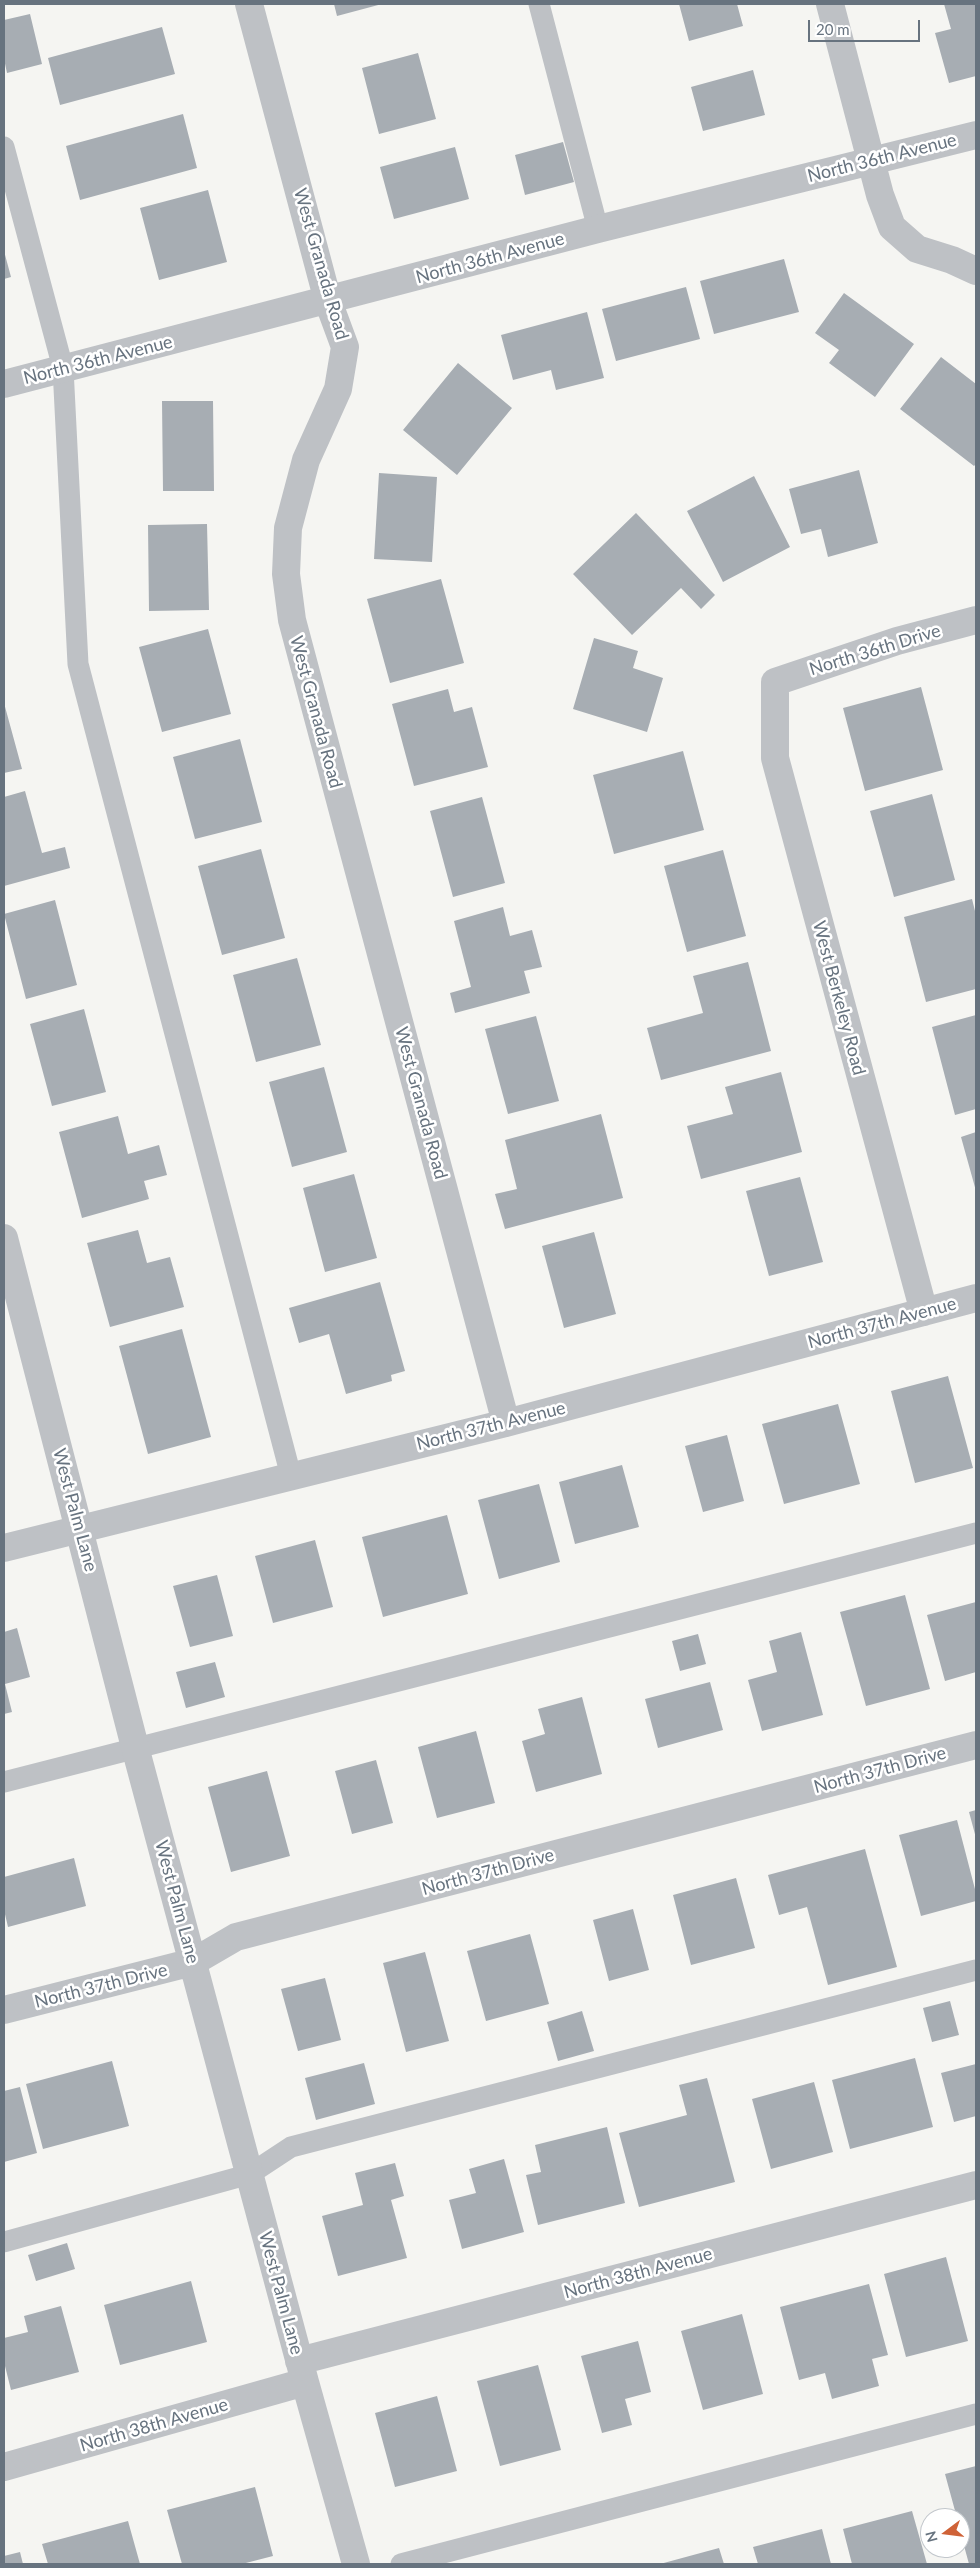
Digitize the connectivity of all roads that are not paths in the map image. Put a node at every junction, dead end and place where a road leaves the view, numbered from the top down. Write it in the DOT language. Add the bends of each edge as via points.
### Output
graph roads {
  1 [pos="249,4"];
  2 [pos="539,4"];
  3 [pos="830,4"];
  4 [pos="976,135"];
  5 [pos="4,147"];
  6 [pos="871,161"];
  7 [pos="598,229"];
  8 [pos="976,271"];
  9 [pos="328,301"];
  10 [pos="63,368"];
  11 [pos="4,384"];
  12 [pos="976,620"];
  13 [pos="775,682"];
  14 [pos="4,1238"];
  15 [pos="976,1298"];
  16 [pos="924,1312"];
  17 [pos="506,1422"];
  18 [pos="291,1476"];
  19 [pos="80,1528"];
  20 [pos="976,1533"];
  21 [pos="4,1548"];
  22 [pos="976,1745"];
  23 [pos="135,1747"];
  24 [pos="4,1782"];
  25 [pos="193,1962"];
  26 [pos="976,1970"];
  27 [pos="4,2010"];
  28 [pos="250,2174"];
  29 [pos="976,2185"];
  30 [pos="4,2242"];
  31 [pos="302,2372"];
  32 [pos="976,2414"];
  33 [pos="4,2467"];
  34 [pos="356,2564"];
  35 [pos="401,2564"];
  1 -- 9 [label="street, West Granada Road"];
  2 -- 7 [label="lane"];
  3 -- 6 [label="street"];
  4 -- 6 [label="street, North 36th Avenue"];
  5 -- 10 [label="lane"];
  6 -- 7 [label="street, North 36th Avenue"];
  6 -- 8 [label="street" via="892,227 917,249"];
  7 -- 9 [label="street, North 36th Avenue"];
  9 -- 10 [label="street, North 36th Avenue"];
  9 -- 17 [label="street, West Granada Road" via="345,347 338,389 306,460 288,528 286,574 292,620"];
  10 -- 11 [label="street, North 36th Avenue"];
  10 -- 18 [label="lane" via="78,664"];
  12 -- 13 [label="street, North 36th Drive" via="896,641"];
  13 -- 16 [label="street, West Berkeley Road" via="775,758"];
  14 -- 19 [label="street, West Palm Lane"];
  15 -- 16 [label="street, North 37th Avenue"];
  16 -- 17 [label="street, North 37th Avenue"];
  17 -- 18 [label="street, North 37th Avenue"];
  18 -- 19 [label="street, North 37th Avenue"];
  19 -- 21 [label="street, North 37th Avenue"];
  19 -- 23 [label="street, West Palm Lane"];
  20 -- 23 [label="lane"];
  22 -- 25 [label="street, North 37th Drive" via="236,1937"];
  23 -- 24 [label="lane"];
  23 -- 25 [label="street, West Palm Lane"];
  25 -- 27 [label="street, North 37th Drive"];
  25 -- 28 [label="street, West Palm Lane"];
  26 -- 28 [label="lane" via="292,2147"];
  28 -- 30 [label="lane"];
  28 -- 31 [label="street, West Palm Lane"];
  29 -- 31 [label="street, North 38th Avenue"];
  31 -- 33 [label="street, North 38th Avenue"];
  31 -- 34 [label="street, West Palm Lane"];
  32 -- 35 [label="lane"];
}
